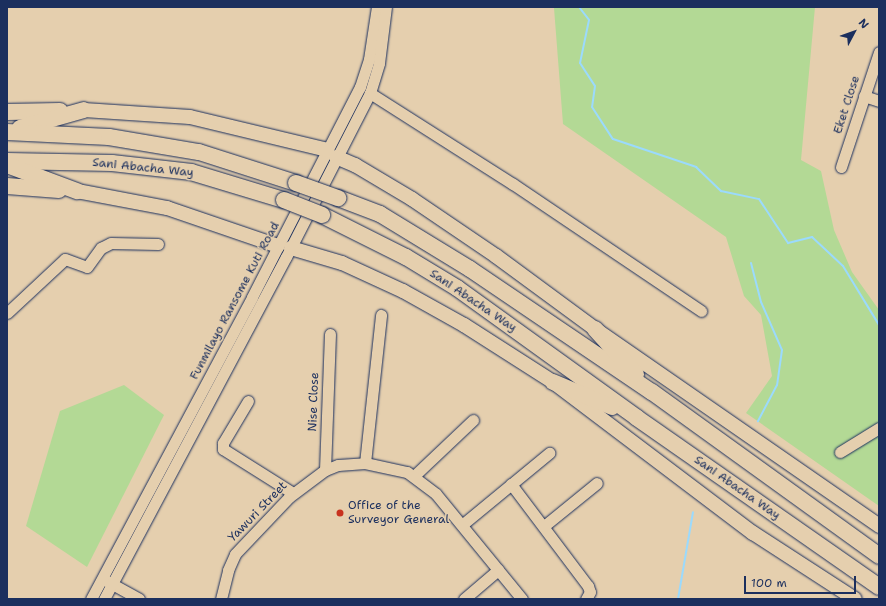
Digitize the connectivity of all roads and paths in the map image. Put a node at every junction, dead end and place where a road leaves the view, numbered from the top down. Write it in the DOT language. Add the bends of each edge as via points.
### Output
graph roads {
  1 [pos="377,7"];
  2 [pos="386,7"];
  3 [pos="878,52"];
  4 [pos="370,93"];
  5 [pos="864,96"];
  6 [pos="879,101"];
  7 [pos="84,110"];
  8 [pos="7,112"];
  9 [pos="7,132"];
  10 [pos="332,153"];
  11 [pos="7,161"];
  12 [pos="7,165"];
  13 [pos="841,167"];
  14 [pos="7,186"];
  15 [pos="77,191"];
  16 [pos="158,244"];
  17 [pos="284,247"];
  18 [pos="701,311"];
  19 [pos="7,313"];
  20 [pos="381,315"];
  21 [pos="595,329"];
  22 [pos="330,334"];
  23 [pos="553,382"];
  24 [pos="652,392"];
  25 [pos="248,401"];
  26 [pos="637,418"];
  27 [pos="473,420"];
  28 [pos="879,428"];
  29 [pos="840,452"];
  30 [pos="549,453"];
  31 [pos="364,463"];
  32 [pos="325,470"];
  33 [pos="415,476"];
  34 [pos="597,483"];
  35 [pos="511,484"];
  36 [pos="293,493"];
  37 [pos="463,524"];
  38 [pos="544,526"];
  39 [pos="879,526"];
  40 [pos="879,556"];
  41 [pos="498,570"];
  42 [pos="101,578"];
  43 [pos="111,583"];
  44 [pos="879,587"];
  45 [pos="91,599"];
  46 [pos="104,599"];
  47 [pos="139,599"];
  48 [pos="221,599"];
  49 [pos="464,599"];
  50 [pos="522,599"];
  51 [pos="586,599"];
  52 [pos="855,599"];
  1 -- 10 [label="street, Funmilayo Ransome Kuti Road" via="369,59"];
  2 -- 4 [label="street, Funmilayo Ransome Kuti Road" via="379,63"];
  3 -- 5 [label="street, Eket Close"];
  4 -- 10 [label="street, Funmilayo Ransome Kuti Road"];
  4 -- 18 [label="street" via="513,184"];
  5 -- 6 [label="street"];
  5 -- 13 [label="street, Eket Close"];
  7 -- 8 [label="highway"];
  7 -- 9 [label="highway"];
  7 -- 10 [label="main road" via="190,117"];
  9 -- 24 [label="highway, Sani Abacha Way, bridge" via="109,137 199,152 296,183 380,214 418,236"];
  10 -- 17 [label="street, Funmilayo Ransome Kuti Road"];
  10 -- 21 [label="main road" via="412,199"];
  11 -- 26 [label="highway, Sani Abacha Way, bridge" via="112,162 191,172 284,200 322,215 406,256 457,288"];
  12 -- 15 [label="highway"];
  14 -- 15 [label="highway"];
  15 -- 17 [label="main road, Sani Abacha Way" via="167,208"];
  16 -- 19 [label="street" via="111,243 100,248 87,267 65,259"];
  17 -- 23 [label="main road, Sani Abacha Way" via="342,263 403,291 464,325"];
  17 -- 42 [label="street, Funmilayo Ransome Kuti Road"];
  17 -- 43 [label="street, Funmilayo Ransome Kuti Road"];
  20 -- 31 [label="street"];
  21 -- 24 [label="highway"];
  21 -- 39 [label="main road"];
  22 -- 32 [label="street, Nise Close"];
  23 -- 26 [label="highway"];
  23 -- 52 [label="main road, Sani Abacha Way" via="753,533"];
  24 -- 40 [label="highway, Sani Abacha Way"];
  25 -- 36 [label="street" via="223,443 223,449"];
  26 -- 44 [label="highway, Sani Abacha Way"];
  27 -- 33 [label="street"];
  28 -- 29 [label="street"];
  30 -- 35 [label="street"];
  31 -- 32 [label="street, Yawuri Street" via="338,465"];
  31 -- 33 [label="street, Yawuri Street" via="391,467"];
  32 -- 36 [label="street, Yawuri Street"];
  33 -- 37 [label="street, Yawuri Street" via="436,494"];
  34 -- 38 [label="street"];
  35 -- 37 [label="street"];
  35 -- 38 [label="street"];
  36 -- 48 [label="street, Yawuri Street" via="235,554"];
  37 -- 41 [label="street, Yawuri Street"];
  38 -- 51 [label="street" via="588,586 590,592"];
  41 -- 49 [label="street"];
  41 -- 50 [label="street, Yawuri Street"];
  42 -- 43 [label="street"];
  42 -- 45 [label="street, Funmilayo Ransome Kuti Road"];
  43 -- 46 [label="street, Funmilayo Ransome Kuti Road"];
  43 -- 47 [label="street"];
}
